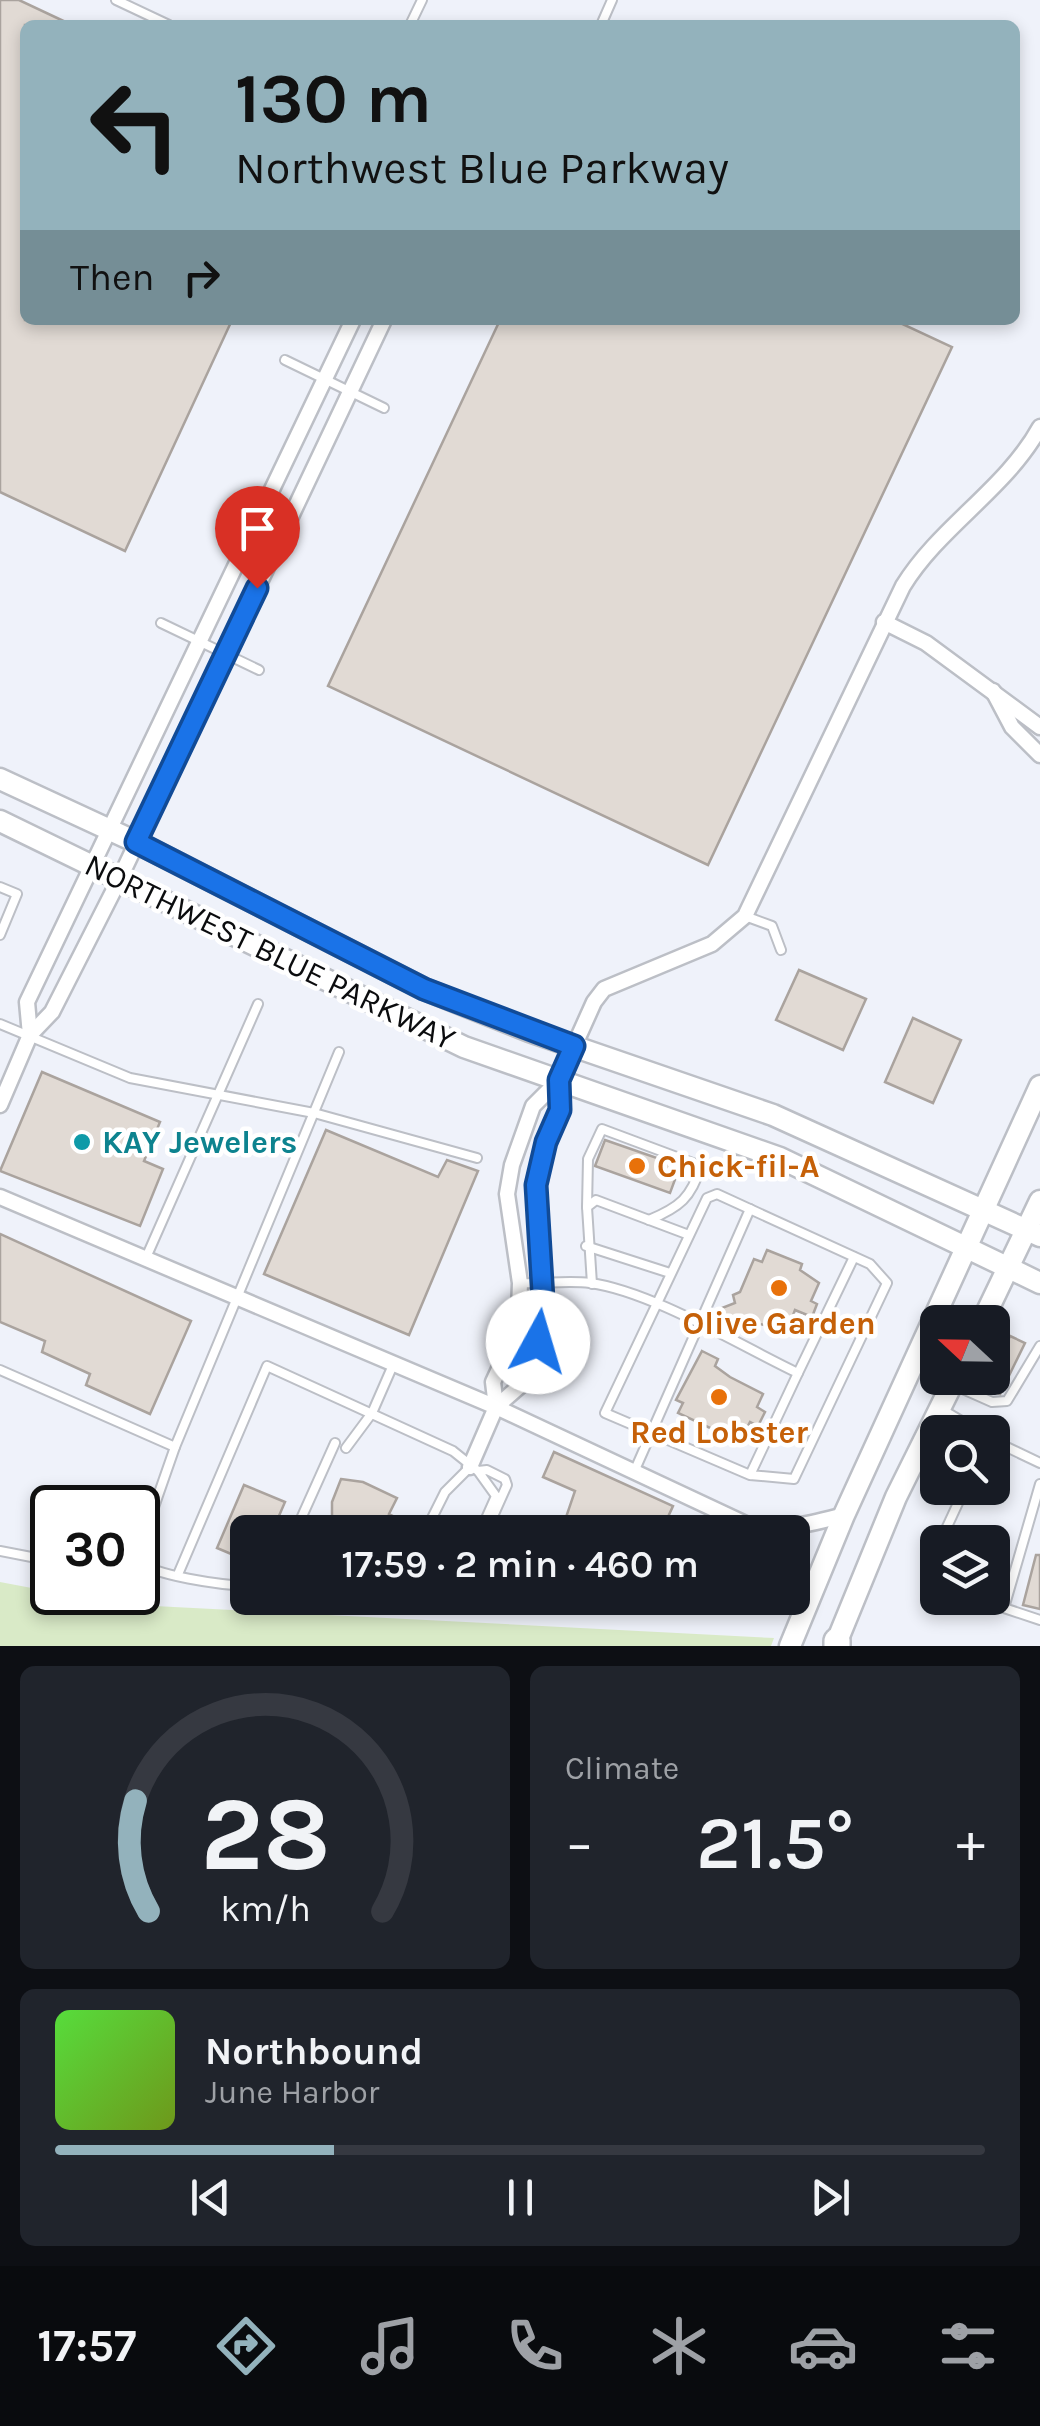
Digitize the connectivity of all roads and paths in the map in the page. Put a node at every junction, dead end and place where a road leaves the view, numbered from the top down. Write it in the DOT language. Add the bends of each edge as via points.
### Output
graph roads {
  1 [pos="116,0"];
  2 [pos="158,20"];
  3 [pos="351,325"];
  4 [pos="382,325"];
  5 [pos="285,360"];
  6 [pos="326,378"];
  7 [pos="351,392"];
  8 [pos="384,408"];
  9 [pos="1040,427"];
  10 [pos="884,622"];
  11 [pos="161,623"];
  12 [pos="200,642"];
  13 [pos="226,654"];
  14 [pos="259,670"];
  15 [pos="992,690"];
  16 [pos="1040,727"];
  17 [pos="1040,755"];
  18 [pos="0,779"];
  19 [pos="0,821"];
  20 [pos="110,830"];
  21 [pos="136,842"];
  22 [pos="93,865"];
  23 [pos="120,878"];
  24 [pos="0,886"];
  25 [pos="746,916"];
  26 [pos="0,935"];
  27 [pos="781,950"];
  28 [pos="258,1004"];
  29 [pos="0,1024"];
  30 [pos="30,1035"];
  31 [pos="574,1046"];
  32 [pos="339,1052"];
  33 [pos="559,1080"];
  34 [pos="1040,1086"];
  35 [pos="216,1094"];
  36 [pos="0,1105"];
  37 [pos="314,1113"];
  38 [pos="476,1158"];
  39 [pos="0,1197"];
  40 [pos="1040,1201"];
  41 [pos="586,1207"];
  42 [pos="750,1209"];
  43 [pos="983,1210"];
  44 [pos="649,1220"];
  45 [pos="1034,1233"];
  46 [pos="689,1235"];
  47 [pos="586,1246"];
  48 [pos="966,1249"];
  49 [pos="854,1256"];
  50 [pos="144,1260"];
  51 [pos="1008,1269"];
  52 [pos="670,1273"];
  53 [pos="520,1283"];
  54 [pos="1040,1283"];
  55 [pos="543,1284"];
  56 [pos="592,1284"];
  57 [pos="238,1301"];
  58 [pos="654,1304"];
  59 [pos="990,1305"];
  60 [pos="698,1326"];
  61 [pos="1040,1346"];
  62 [pos="393,1365"];
  63 [pos="0,1370"];
  64 [pos="798,1374"];
  65 [pos="946,1395"];
  66 [pos="979,1395"];
  67 [pos="496,1407"];
  68 [pos="940,1408"];
  69 [pos="372,1413"];
  70 [pos="952,1415"];
  71 [pos="652,1434"];
  72 [pos="334,1443"];
  73 [pos="175,1448"];
  74 [pos="346,1448"];
  75 [pos="1010,1449"];
  76 [pos="1040,1463"];
  77 [pos="474,1469"];
  78 [pos="634,1472"];
  79 [pos="750,1475"];
  80 [pos="1040,1484"];
  81 [pos="160,1486"];
  82 [pos="302,1515"];
  83 [pos="434,1515"];
  84 [pos="489,1515"];
  85 [pos="492,1515"];
  86 [pos="844,1515"];
  87 [pos="0,1550"];
  88 [pos="30,1556"];
  89 [pos="179,1572"];
  90 [pos="160,1573"];
  91 [pos="230,1586"];
  92 [pos="1010,1587"];
  93 [pos="1010,1610"];
  94 [pos="1040,1620"];
  95 [pos="836,1644"];
  96 [pos="790,1646"];
  1 -- 2 [label="lane"];
  3 -- 6 [label="street"];
  4 -- 7 [label="street"];
  5 -- 6 [label="lane"];
  6 -- 7 [label="lane"];
  6 -- 12 [label="street"];
  7 -- 8 [label="lane"];
  7 -- 13 [label="street"];
  9 -- 10 [label="street" via="1026,451 912,572"];
  10 -- 15 [label="street"];
  10 -- 25 [label="street"];
  11 -- 12 [label="lane"];
  12 -- 13 [label="lane"];
  12 -- 20 [label="street"];
  13 -- 14 [label="lane"];
  13 -- 21 [label="street"];
  15 -- 16 [label="street"];
  15 -- 17 [label="street" via="1012,727"];
  18 -- 20 [label="street, NORTHWEST BLUE PARKWAY"];
  19 -- 22 [label="street, NORTHWEST BLUE PARKWAY"];
  20 -- 21 [label="street, NORTHWEST BLUE PARKWAY"];
  20 -- 22 [label="street"];
  21 -- 23 [label="street"];
  21 -- 31 [label="street, NORTHWEST BLUE PARKWAY" via="424,989"];
  22 -- 23 [label="street, NORTHWEST BLUE PARKWAY"];
  22 -- 30 [label="street" via="28,1002"];
  23 -- 30 [label="street" via="52,1012"];
  23 -- 33 [label="street, NORTHWEST BLUE PARKWAY" via="366,1003"];
  24 -- 26 [label="lane" via="17,894"];
  25 -- 27 [label="lane" via="772,926"];
  25 -- 31 [label="street" via="712,944 604,989"];
  28 -- 35 [label="lane"];
  29 -- 30 [label="lane"];
  30 -- 35 [label="lane" via="130,1078"];
  30 -- 36 [label="street"];
  31 -- 33 [label="street"];
  31 -- 43 [label="street, NORTHWEST BLUE PARKWAY" via="773,1115"];
  32 -- 37 [label="lane"];
  33 -- 48 [label="street, NORTHWEST BLUE PARKWAY" via="780,1158"];
  33 -- 53 [label="street" via="533,1106 506,1194"];
  33 -- 55 [label="street" via="560,1110 536,1185"];
  34 -- 43 [label="street"];
  35 -- 37 [label="lane"];
  35 -- 50 [label="lane"];
  37 -- 38 [label="lane"];
  37 -- 57 [label="lane"];
  39 -- 50 [label="street"];
  40 -- 45 [label="street"];
  41 -- 44 [label="lane" via="596,1200"];
  41 -- 44 [label="lane" via="588,1159 602,1129 702,1166 680,1207"];
  41 -- 47 [label="lane"];
  42 -- 46 [label="lane" via="717,1194 707,1198"];
  42 -- 49 [label="lane"];
  42 -- 60 [label="lane"];
  43 -- 45 [label="street, NORTHWEST BLUE PARKWAY"];
  43 -- 48 [label="street"];
  44 -- 46 [label="lane"];
  45 -- 51 [label="street"];
  46 -- 52 [label="lane"];
  47 -- 52 [label="lane"];
  47 -- 56 [label="lane"];
  48 -- 51 [label="street, NORTHWEST BLUE PARKWAY"];
  48 -- 86 [label="street"];
  49 -- 64 [label="lane"];
  49 -- 79 [label="lane" via="887,1283 794,1479"];
  50 -- 57 [label="street"];
  51 -- 54 [label="street, NORTHWEST BLUE PARKWAY"];
  51 -- 59 [label="street"];
  52 -- 58 [label="lane"];
  53 -- 55 [label="lane"];
  53 -- 67 [label="street" via="512,1341 493,1382"];
  55 -- 56 [label="lane"];
  55 -- 67 [label="street" via="538,1342 521,1384"];
  56 -- 58 [label="lane"];
  57 -- 62 [label="street"];
  57 -- 73 [label="lane"];
  58 -- 60 [label="lane"];
  58 -- 71 [label="lane" via="606,1413"];
  60 -- 64 [label="lane"];
  60 -- 71 [label="lane"];
  61 -- 66 [label="lane" via="1008,1400"];
  62 -- 67 [label="street"];
  62 -- 69 [label="lane"];
  63 -- 73 [label="lane"];
  64 -- 79 [label="lane"];
  65 -- 68 [label="street"];
  67 -- 77 [label="street"];
  67 -- 78 [label="street"];
  68 -- 70 [label="lane"];
  68 -- 95 [label="street"];
  69 -- 74 [label="lane"];
  69 -- 77 [label="lane" via="453,1451"];
  69 -- 89 [label="lane" via="267,1366"];
  71 -- 78 [label="lane"];
  71 -- 79 [label="lane"];
  72 -- 82 [label="lane"];
  73 -- 81 [label="lane"];
  75 -- 76 [label="lane"];
  77 -- 83 [label="lane" via="445,1492"];
  77 -- 84 [label="lane" via="496,1493"];
  77 -- 85 [label="lane" via="491,1471 507,1486"];
  78 -- 86 [label="street" via="748,1525 804,1526"];
  80 -- 92 [label="lane"];
  86 -- 96 [label="street"];
  87 -- 88 [label="lane"];
  89 -- 90 [label="lane"];
  89 -- 91 [label="lane" via="208,1585"];
  93 -- 94 [label="lane"];
}
